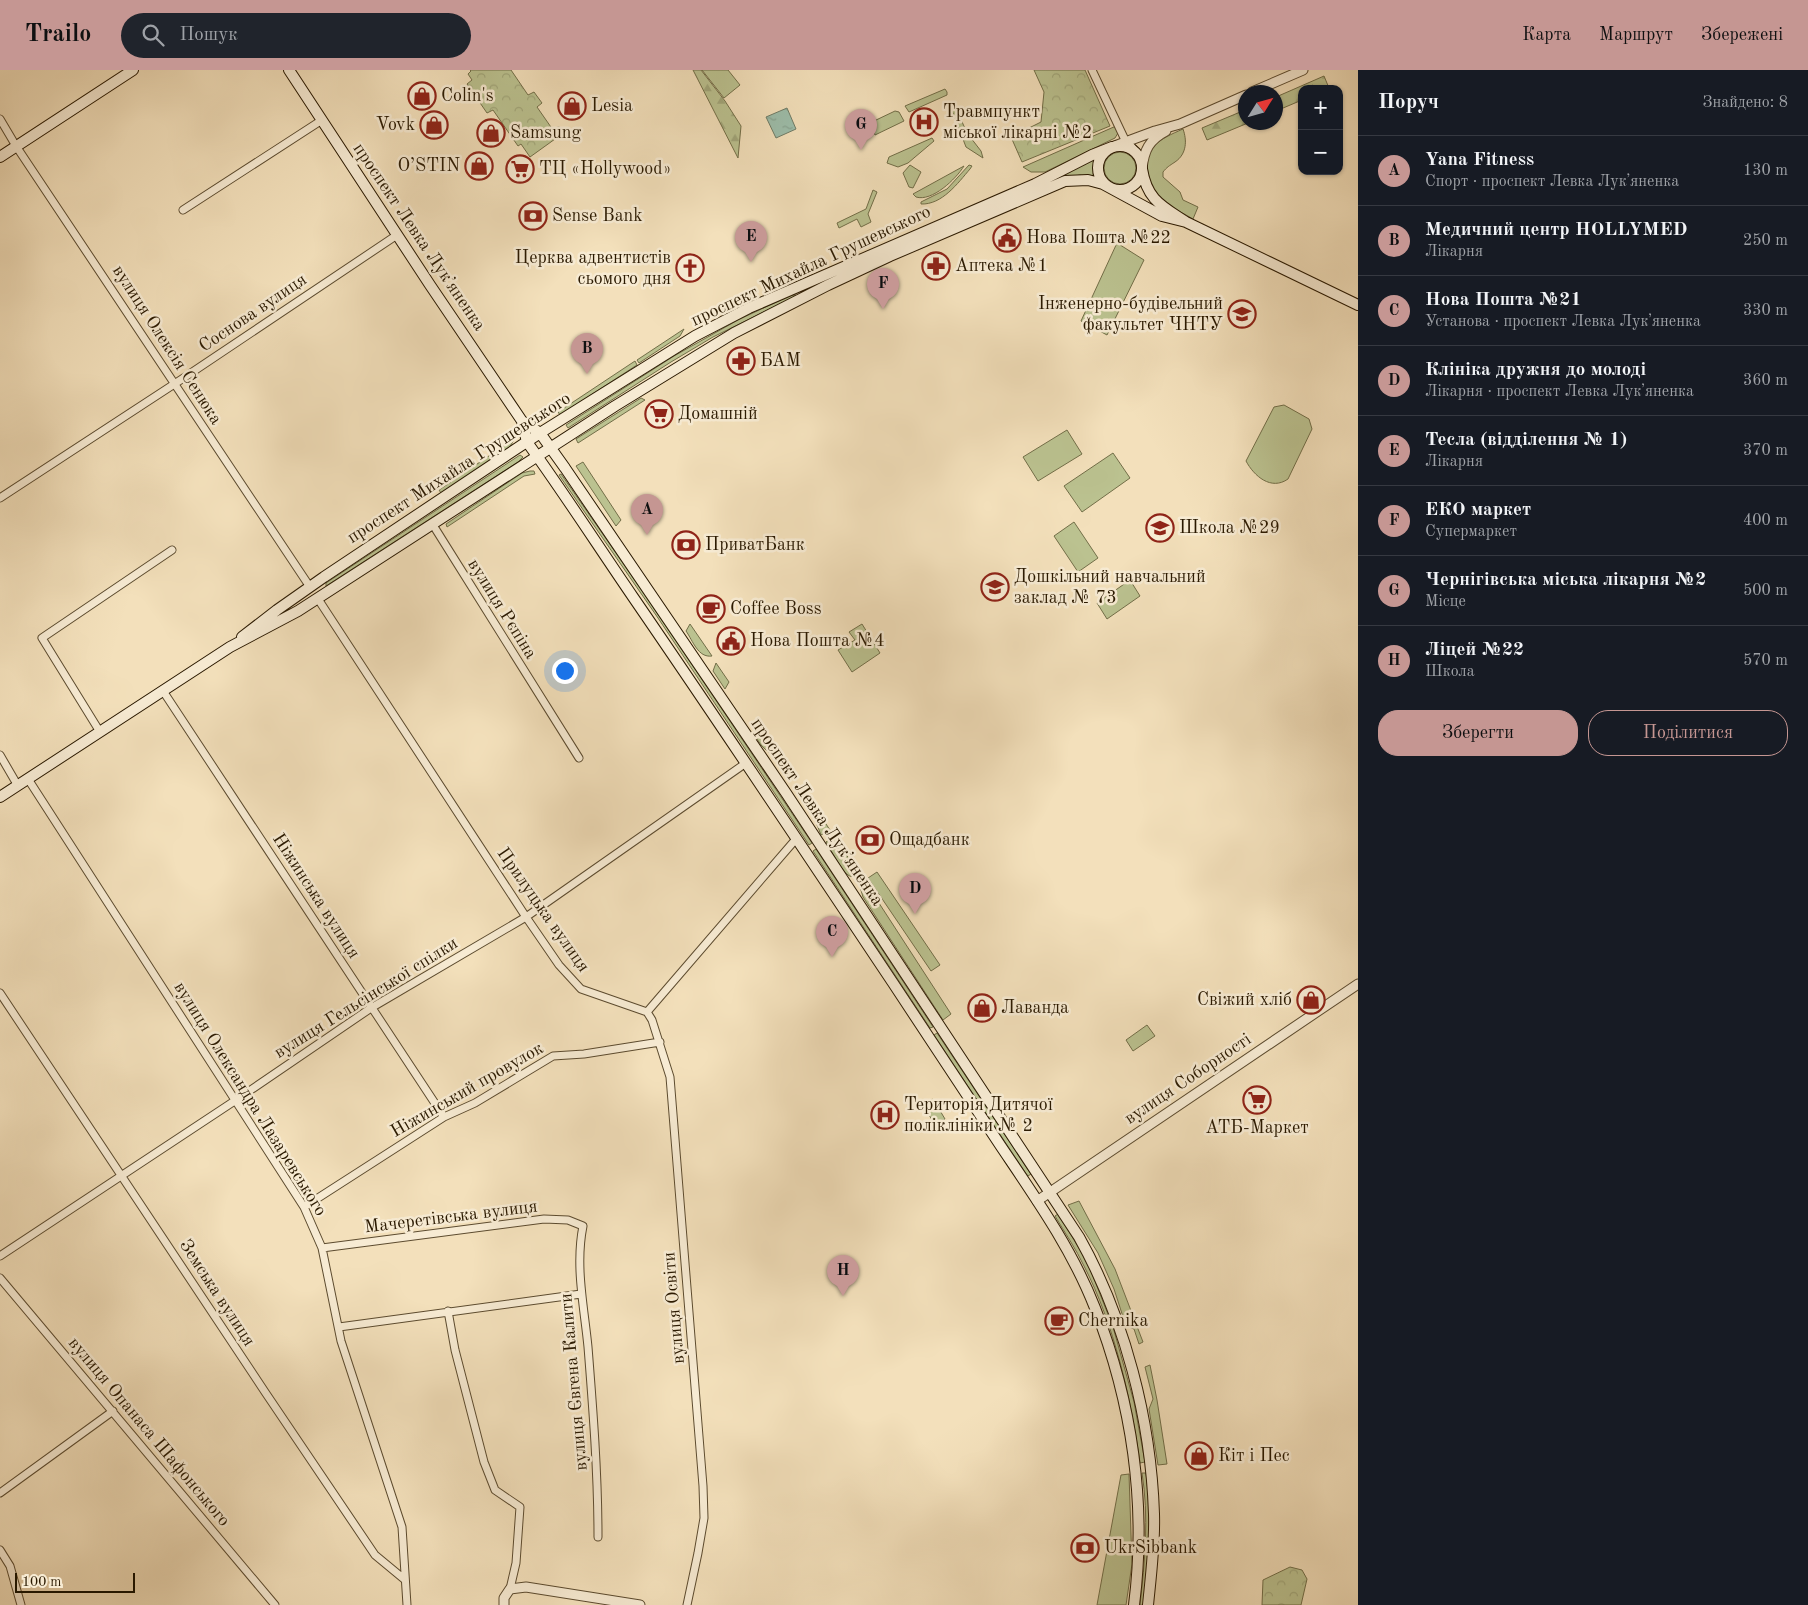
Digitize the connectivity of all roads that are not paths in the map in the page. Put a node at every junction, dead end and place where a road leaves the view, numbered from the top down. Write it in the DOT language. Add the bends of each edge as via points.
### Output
graph roads {
  1 [pos="133,70"];
  2 [pos="289,70"];
  3 [pos="1092,70"];
  4 [pos="1303,70"];
  5 [pos="1268,85"];
  6 [pos="1238,99"];
  7 [pos="0,119"];
  8 [pos="322,120"];
  9 [pos="1180,124"];
  10 [pos="1126,142"];
  11 [pos="16,146"];
  12 [pos="1112,147"];
  13 [pos="1134,151"];
  14 [pos="0,157"];
  15 [pos="1142,169"];
  16 [pos="1111,187"];
  17 [pos="183,210"];
  18 [pos="1186,222"];
  19 [pos="397,235"];
  20 [pos="1358,305"];
  21 [pos="174,384"];
  22 [pos="522,421"];
  23 [pos="540,433"];
  24 [pos="527,442"];
  25 [pos="550,448"];
  26 [pos="538,456"];
  27 [pos="0,498"];
  28 [pos="433,525"];
  29 [pos="172,550"];
  30 [pos="310,587"];
  31 [pos="318,598"];
  32 [pos="230,647"];
  33 [pos="163,691"];
  34 [pos="100,732"];
  35 [pos="0,755"];
  36 [pos="579,758"];
  37 [pos="746,764"];
  38 [pos="28,779"];
  39 [pos="18,786"];
  40 [pos="0,798"];
  41 [pos="796,839"];
  42 [pos="526,917"];
  43 [pos="1358,984"];
  44 [pos="0,993"];
  45 [pos="371,1008"];
  46 [pos="647,1012"];
  47 [pos="660,1042"];
  48 [pos="236,1100"];
  49 [pos="444,1117"];
  50 [pos="121,1174"];
  51 [pos="1051,1192"];
  52 [pos="1037,1201"];
  53 [pos="304,1207"];
  54 [pos="584,1226"];
  55 [pos="322,1248"];
  56 [pos="0,1256"];
  57 [pos="0,1278"];
  58 [pos="581,1294"];
  59 [pos="448,1311"];
  60 [pos="339,1327"];
  61 [pos="113,1411"];
  62 [pos="0,1493"];
  63 [pos="598,1537"];
  64 [pos="0,1550"];
  65 [pos="404,1579"];
  66 [pos="510,1589"];
  67 [pos="21,1605"];
  68 [pos="275,1605"];
  69 [pos="407,1605"];
  70 [pos="504,1605"];
  71 [pos="640,1605"];
  72 [pos="686,1605"];
  73 [pos="1134,1605"];
  74 [pos="1148,1605"];
  1 -- 11 [label="main road"];
  2 -- 8 [label="main road, проспект Левка Лукʼяненка"];
  3 -- 10 [label="street"];
  4 -- 5 [label="street"];
  6 -- 9 [label="street, проспект Михайла Грушевського"];
  7 -- 11 [label="street, вулиця Олексія Сенюка"];
  8 -- 17 [label="street"];
  8 -- 19 [label="main road, проспект Левка Лукʼяненка"];
  9 -- 10 [label="street, проспект Михайла Грушевського"];
  9 -- 15 [label="street, проспект Михайла Грушевського" via="1148,145"];
  10 -- 12 [label="street, проспект Михайла Грушевського"];
  10 -- 13 [label="street"];
  11 -- 14 [label="main road"];
  11 -- 21 [label="street, вулиця Олексія Сенюка"];
  12 -- 13 [label="main road" via="1124,146"];
  12 -- 16 [label="main road" via="1101,156 1099,170 1105,183"];
  12 -- 23 [label="main road, проспект Михайла Грушевського" via="1035,184 749,308 695,336"];
  13 -- 15 [label="main road"];
  15 -- 16 [label="main road" via="1137,182 1131,186 1125,189"];
  15 -- 18 [label="main road" via="1149,193 1160,205"];
  16 -- 18 [label="main road" via="1162,216"];
  16 -- 25 [label="main road, проспект Михайла Грушевського" via="1088,180 1051,185 890,256 734,333"];
  18 -- 20 [label="main road"];
  19 -- 21 [label="street, Соснова вулиця"];
  19 -- 22 [label="main road, проспект Левка Лукʼяненка"];
  21 -- 27 [label="street, Соснова вулиця"];
  21 -- 30 [label="street, вулиця Олексія Сенюка"];
  22 -- 23 [label="main road, проспект Левка Лукʼяненка"];
  22 -- 24 [label="main road, проспект Левка Лукʼяненка"];
  23 -- 24 [label="main road, проспект Михайла Грушевського"];
  23 -- 25 [label="main road, проспект Левка Лукʼяненка"];
  24 -- 26 [label="main road, проспект Левка Лукʼяненка"];
  24 -- 30 [label="main road, проспект Михайла Грушевського"];
  25 -- 26 [label="main road, проспект Михайла Грушевського"];
  25 -- 51 [label="main road, проспект Левка Лукʼяненка" via="776,777"];
  26 -- 28 [label="main road, проспект Михайла Грушевського"];
  26 -- 37 [label="main road, проспект Левка Лукʼяненка"];
  28 -- 31 [label="main road, проспект Михайла Грушевського"];
  28 -- 36 [label="street, вулиця Рєпіна"];
  29 -- 34 [label="street" via="42,638"];
  30 -- 31 [label="main road"];
  30 -- 32 [label="main road, проспект Михайла Грушевського"];
  31 -- 32 [label="main road, проспект Михайла Грушевського" via="291,616"];
  31 -- 42 [label="street, Прилуцька вулиця"];
  32 -- 33 [label="main road, проспект Михайла Грушевського"];
  33 -- 34 [label="main road, проспект Михайла Грушевського"];
  33 -- 45 [label="street, Ніжинська вулиця"];
  34 -- 38 [label="main road, проспект Михайла Грушевського"];
  35 -- 39 [label="street"];
  37 -- 41 [label="main road, проспект Левка Лукʼяненка"];
  37 -- 42 [label="street, вулиця Гельсінської спілки"];
  38 -- 39 [label="main road, проспект Михайла Грушевського"];
  38 -- 48 [label="street, вулиця Олександра Лазаревського"];
  39 -- 40 [label="main road, проспект Михайла Грушевського"];
  41 -- 46 [label="street"];
  41 -- 52 [label="main road, проспект Левка Лукʼяненка"];
  42 -- 45 [label="street, вулиця Гельсінської спілки"];
  42 -- 46 [label="street, Прилуцька вулиця" via="559,965 581,989"];
  43 -- 51 [label="street, вулиця Соборності"];
  44 -- 50 [label="street, Земська вулиця"];
  45 -- 48 [label="street, вулиця Гельсінської спілки"];
  45 -- 49 [label="street, Ніжинська вулиця"];
  46 -- 47 [label="street, вулиця Освіти"];
  47 -- 49 [label="street, Ніжинський провулок" via="553,1056 475,1104"];
  47 -- 72 [label="street, вулиця Освіти" via="670,1077 703,1486 704,1518"];
  48 -- 50 [label="street, вулиця Гельсінської спілки"];
  48 -- 53 [label="street, вулиця Олександра Лазаревського"];
  49 -- 53 [label="street, Ніжинський провулок"];
  50 -- 56 [label="street, вулиця Гельсінської спілки"];
  50 -- 65 [label="street, Земська вулиця" via="375,1555"];
  51 -- 52 [label="street, вулиця Соборності"];
  51 -- 74 [label="main road, проспект Левка Лукʼяненка" via="1093,1262 1139,1396 1151,1468 1154,1515"];
  52 -- 73 [label="main road, проспект Левка Лукʼяненка" via="1073,1261 1094,1306 1122,1394 1138,1501"];
  53 -- 55 [label="street, вулиця Олександра Лазаревського"];
  54 -- 55 [label="street, Мачеретівська вулиця" via="568,1220 544,1219"];
  54 -- 58 [label="street, вулиця Євгена Калити" via="580,1240"];
  55 -- 60 [label="street, вулиця Олександра Лазаревського"];
  57 -- 61 [label="street, вулиця Опанаса Шафонського"];
  58 -- 59 [label="street"];
  58 -- 63 [label="street, вулиця Євгена Калити" via="592,1394"];
  59 -- 60 [label="street"];
  59 -- 66 [label="street" via="459,1368 484,1462 496,1490 520,1506 516,1563"];
  60 -- 65 [label="street, вулиця Олександра Лазаревського" via="402,1527"];
  61 -- 62 [label="street"];
  61 -- 68 [label="street, вулиця Опанаса Шафонського"];
  64 -- 67 [label="street" via="10,1566"];
  65 -- 69 [label="street"];
  66 -- 70 [label="street"];
  66 -- 71 [label="street" via="526,1586"];
}
